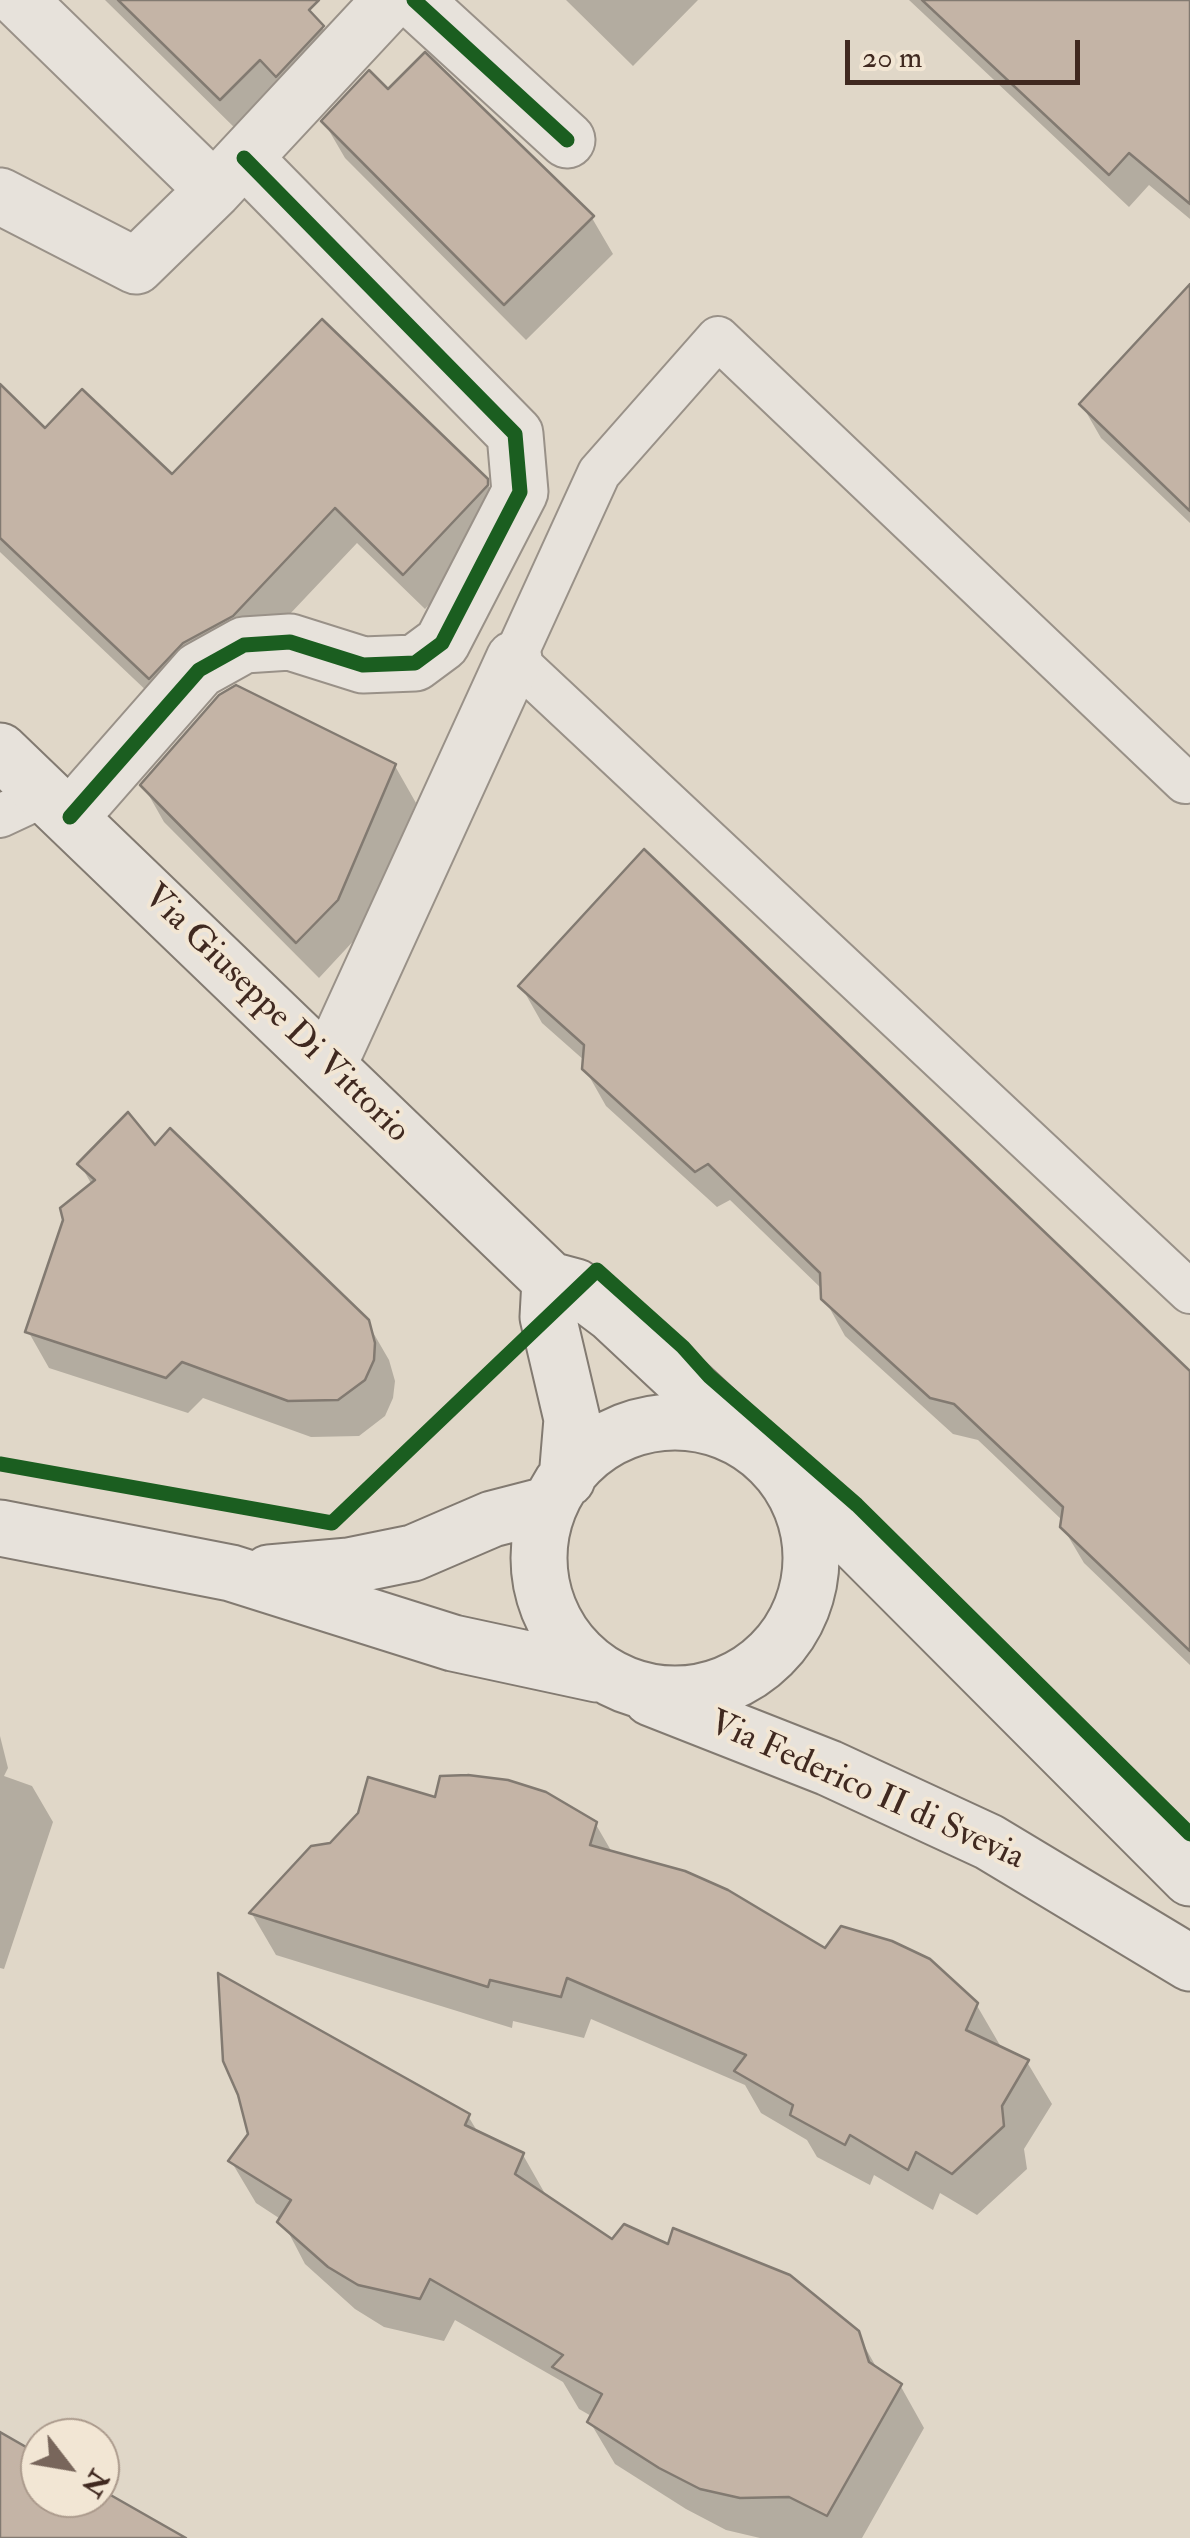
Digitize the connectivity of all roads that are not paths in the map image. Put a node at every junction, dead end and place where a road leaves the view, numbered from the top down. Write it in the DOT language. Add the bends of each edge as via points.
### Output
graph roads {
  1 [pos="19,0"];
  2 [pos="391,0"];
  3 [pos="414,0"];
  4 [pos="567,140"];
  5 [pos="229,174"];
  6 [pos="0,196"];
  7 [pos="514,659"];
  8 [pos="0,751"];
  9 [pos="1186,782"];
  10 [pos="38,809"];
  11 [pos="328,1066"];
  12 [pos="550,1280"];
  13 [pos="1190,1292"];
  14 [pos="735,1429"];
  15 [pos="793,1480"];
  16 [pos="558,1491"];
  17 [pos="0,1528"];
  18 [pos="231,1572"];
  19 [pos="618,1684"];
  20 [pos="1190,1878"];
  21 [pos="1190,1963"];
  1 -- 5 [label="main road"];
  2 -- 5 [label="main road"];
  3 -- 4 [label="main road"];
  5 -- 6 [label="main road" via="136,266"];
  5 -- 10 [label="main road" via="515,434 520,492 442,643 414,663 363,665 290,642 244,645 200,670"];
  7 -- 9 [label="lane" via="599,473 718,338"];
  7 -- 11 [label="main road"];
  7 -- 13 [label="lane"];
  8 -- 10 [label="main road, Via Giuseppe Di Vittorio"];
  10 -- 11 [label="main road, Via Giuseppe Di Vittorio"];
  11 -- 12 [label="main road, Via Giuseppe Di Vittorio"];
  12 -- 14 [label="main road, Via Giuseppe Di Vittorio" via="576,1287 612,1314"];
  12 -- 16 [label="main road" via="548,1317 572,1419"];
  14 -- 15 [label="main road"];
  14 -- 16 [label="main road" via="686,1420 636,1424 598,1450"];
  15 -- 19 [label="main road" via="813,1533 810,1584 789,1627 756,1666 696,1694"];
  15 -- 20 [label="main road"];
  16 -- 18 [label="main road, Via Federico II di Svevia" via="413,1554 273,1574"];
  16 -- 19 [label="main road" via="540,1539 544,1606 568,1647"];
  17 -- 18 [label="main road, Via Federico II di Svevia"];
  18 -- 19 [label="main road, Via Federico II di Svevia" via="452,1643"];
  19 -- 21 [label="main road, Via Federico II di Svevia" via="830,1768 989,1842"];
}
